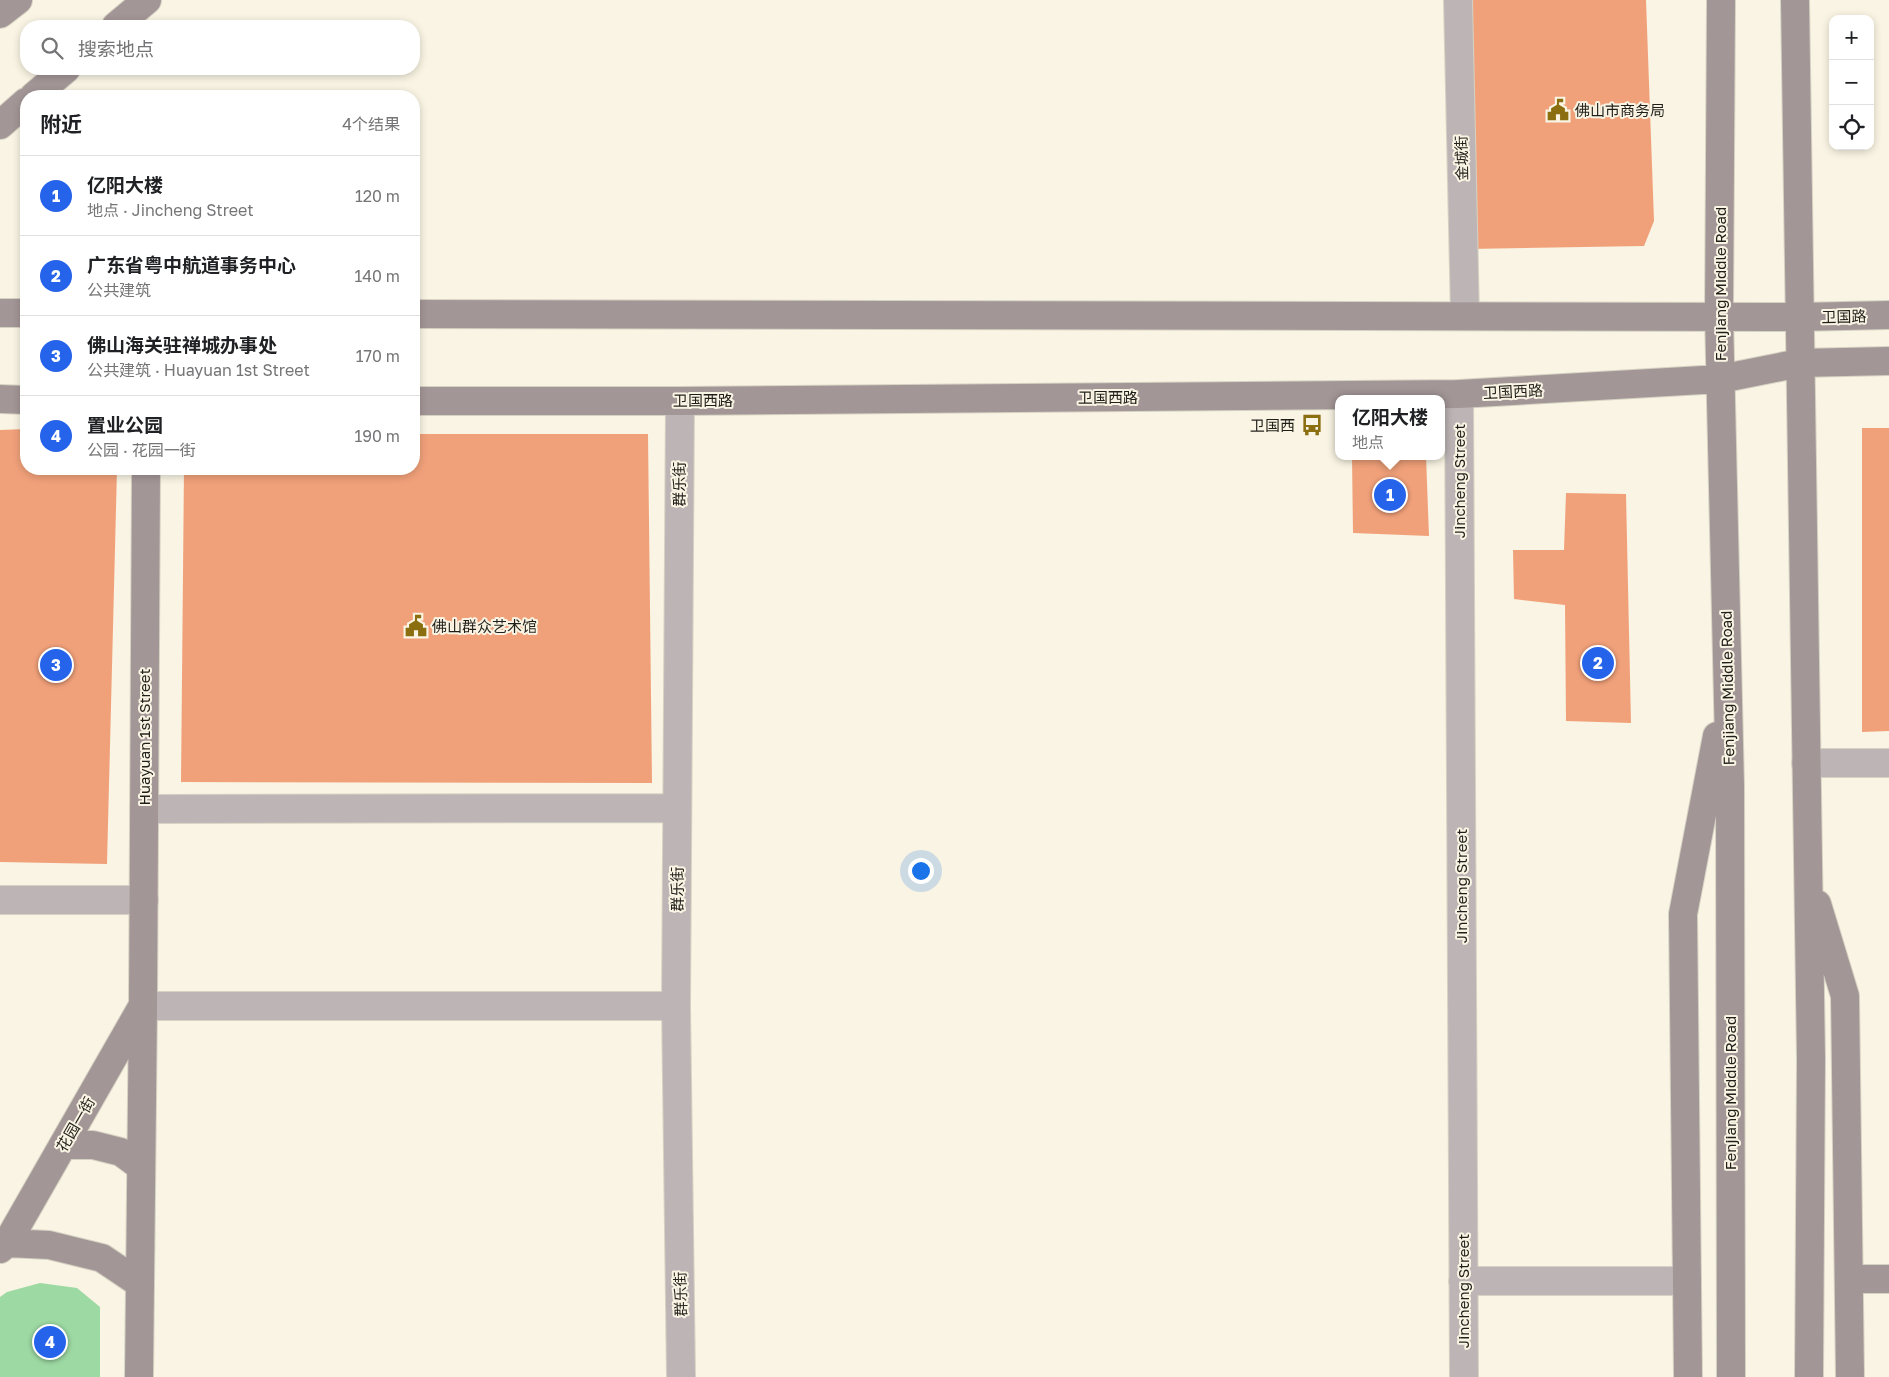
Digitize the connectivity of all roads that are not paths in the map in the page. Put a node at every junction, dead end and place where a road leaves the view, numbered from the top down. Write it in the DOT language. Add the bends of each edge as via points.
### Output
graph roads {
  1 [pos="18,0"];
  2 [pos="147,0"];
  3 [pos="1458,0"];
  4 [pos="1705,0"];
  5 [pos="1721,0"];
  6 [pos="1795,0"];
  7 [pos="0,14"];
  8 [pos="123,20"];
  9 [pos="59,75"];
  10 [pos="41,90"];
  11 [pos="20,107"];
  12 [pos="1720,110"];
  13 [pos="0,125"];
  14 [pos="0,313"];
  15 [pos="20,313"];
  16 [pos="420,314"];
  17 [pos="1889,315"];
  18 [pos="1465,316"];
  19 [pos="1719,316"];
  20 [pos="1799,317"];
  21 [pos="1889,361"];
  22 [pos="1800,363"];
  23 [pos="1720,379"];
  24 [pos="1459,394"];
  25 [pos="1335,395"];
  26 [pos="1348,395"];
  27 [pos="0,399"];
  28 [pos="20,400"];
  29 [pos="420,401"];
  30 [pos="680,401"];
  31 [pos="146,475"];
  32 [pos="1727,683"];
  33 [pos="1806,762"];
  34 [pos="1889,763"];
  35 [pos="677,808"];
  36 [pos="144,809"];
  37 [pos="1808,874"];
  38 [pos="0,900"];
  39 [pos="144,900"];
  40 [pos="143,1006"];
  41 [pos="676,1006"];
  42 [pos="63,1145"];
  43 [pos="140,1166"];
  44 [pos="3,1246"];
  45 [pos="1849,1279"];
  46 [pos="1889,1279"];
  47 [pos="1463,1281"];
  48 [pos="1688,1281"];
  49 [pos="139,1283"];
  50 [pos="139,1377"];
  51 [pos="681,1377"];
  52 [pos="1464,1377"];
  53 [pos="1688,1377"];
  54 [pos="1731,1377"];
  55 [pos="1809,1377"];
  56 [pos="1850,1377"];
  1 -- 7 [label="main road"];
  2 -- 8 [label="main road"];
  3 -- 18 [label="street, 金城街"];
  4 -- 12 [label="main road"];
  5 -- 12 [label="main road, Fenjiang Middle Road"];
  6 -- 20 [label="main road"];
  9 -- 10 [label="main road"];
  11 -- 13 [label="main road"];
  12 -- 19 [label="main road, Fenjiang Middle Road"];
  14 -- 15 [label="main road"];
  16 -- 18 [label="main road"];
  17 -- 20 [label="main road, 卫国路"];
  18 -- 19 [label="main road"];
  19 -- 20 [label="main road"];
  19 -- 23 [label="main road, Fenjiang Middle Road"];
  20 -- 22 [label="main road"];
  21 -- 22 [label="main road, 卫国西路"];
  22 -- 23 [label="main road, 卫国西路"];
  22 -- 33 [label="main road"];
  23 -- 24 [label="main road, 卫国西路"];
  23 -- 32 [label="main road, Fenjiang Middle Road"];
  24 -- 26 [label="main road, 卫国西路"];
  24 -- 47 [label="street, Jincheng Street"];
  25 -- 30 [label="main road, 卫国西路"];
  27 -- 28 [label="main road"];
  29 -- 30 [label="main road, 卫国西路"];
  30 -- 35 [label="street, 群乐街"];
  31 -- 36 [label="main road, Huayuan 1st Street"];
  32 -- 48 [label="main road" via="1683,914"];
  32 -- 54 [label="main road, Fenjiang Middle Road"];
  33 -- 34 [label="street"];
  33 -- 37 [label="main road"];
  35 -- 36 [label="street"];
  35 -- 41 [label="street, 群乐街"];
  36 -- 39 [label="main road, Huayuan 1st Street"];
  37 -- 45 [label="main road" via="1845,996"];
  37 -- 55 [label="main road" via="1811,1058"];
  38 -- 39 [label="street"];
  39 -- 40 [label="main road, Huayuan 1st Street"];
  40 -- 41 [label="street"];
  40 -- 42 [label="main road, 花园一街"];
  40 -- 43 [label="main road, Huayuan 1st Street"];
  41 -- 51 [label="street, 群乐街"];
  42 -- 43 [label="main road" via="93,1145 121,1152"];
  42 -- 44 [label="main road, 花园一街"];
  43 -- 49 [label="main road, Huayuan 1st Street"];
  44 -- 49 [label="main road, 花园一街" via="49,1245 102,1258"];
  45 -- 46 [label="main road"];
  45 -- 56 [label="main road"];
  47 -- 48 [label="street"];
  47 -- 52 [label="street, Jincheng Street"];
  48 -- 53 [label="main road"];
  49 -- 50 [label="main road, Huayuan 1st Street"];
}
